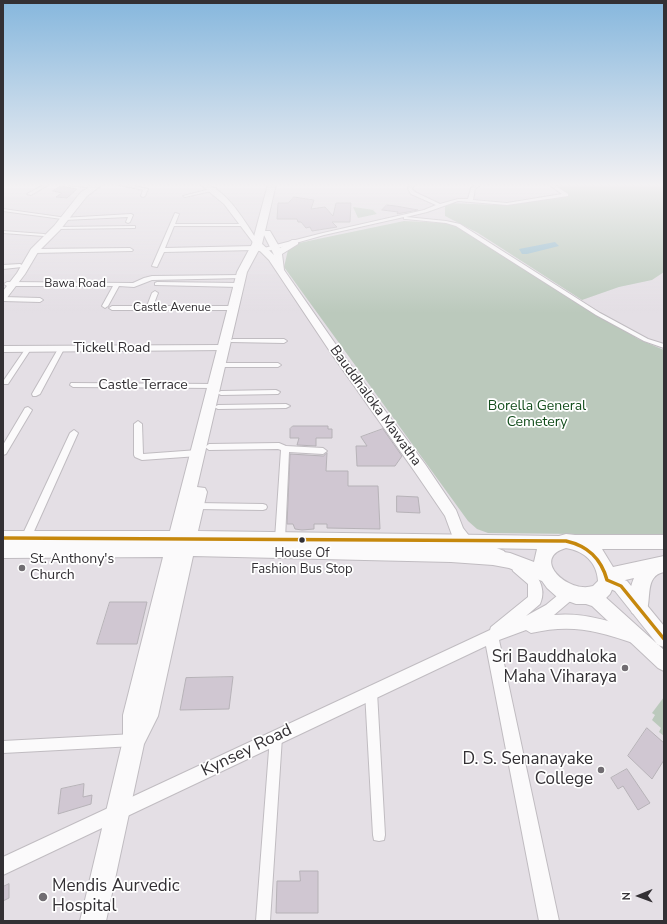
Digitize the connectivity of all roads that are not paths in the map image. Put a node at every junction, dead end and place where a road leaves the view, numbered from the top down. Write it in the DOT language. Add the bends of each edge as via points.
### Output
graph roads {
  1 [pos="52,227"];
  2 [pos="124,227"];
  3 [pos="172,227"];
  4 [pos="212,227"];
  5 [pos="265,227"];
  6 [pos="266,227"];
  7 [pos="357,227"];
  8 [pos="461,227"];
  9 [pos="57,228"];
  10 [pos="246,229"];
  11 [pos="3,232"];
  12 [pos="264,233"];
  13 [pos="44,235"];
  14 [pos="295,242"];
  15 [pos="266,249"];
  16 [pos="130,250"];
  17 [pos="162,250"];
  18 [pos="34,251"];
  19 [pos="20,266"];
  20 [pos="155,266"];
  21 [pos="3,267"];
  22 [pos="282,274"];
  23 [pos="240,281"];
  24 [pos="117,284"];
  25 [pos="157,284"];
  26 [pos="8,285"];
  27 [pos="155,293"];
  28 [pos="3,298"];
  29 [pos="40,300"];
  30 [pos="109,307"];
  31 [pos="149,308"];
  32 [pos="233,308"];
  33 [pos="284,341"];
  34 [pos="227,344"];
  35 [pos="664,346"];
  36 [pos="61,348"];
  37 [pos="3,349"];
  38 [pos="28,349"];
  39 [pos="227,365"];
  40 [pos="278,365"];
  41 [pos="6,382"];
  42 [pos="73,386"];
  43 [pos="218,390"];
  44 [pos="276,392"];
  45 [pos="36,394"];
  46 [pos="286,406"];
  47 [pos="218,407"];
  48 [pos="28,410"];
  49 [pos="138,424"];
  50 [pos="74,433"];
  51 [pos="4,448"];
  52 [pos="283,448"];
  53 [pos="203,450"];
  54 [pos="323,451"];
  55 [pos="196,506"];
  56 [pos="263,507"];
  57 [pos="3,538"];
  58 [pos="26,538"];
  59 [pos="280,539"];
  60 [pos="465,541"];
  61 [pos="557,542"];
  62 [pos="576,542"];
  63 [pos="664,542"];
  64 [pos="181,544"];
  65 [pos="3,551"];
  66 [pos="510,561"];
  67 [pos="659,566"];
  68 [pos="546,575"];
  69 [pos="607,580"];
  70 [pos="577,595"];
  71 [pos="535,600"];
  72 [pos="639,607"];
  73 [pos="491,637"];
  74 [pos="639,638"];
  75 [pos="664,639"];
  76 [pos="664,662"];
  77 [pos="371,692"];
  78 [pos="276,737"];
  79 [pos="134,740"];
  80 [pos="3,747"];
  81 [pos="118,814"];
  82 [pos="379,835"];
  83 [pos="3,866"];
  84 [pos="93,921"];
  85 [pos="264,921"];
  86 [pos="550,921"];
  1 -- 13 [label="main road"];
  2 -- 9 [label="street"];
  3 -- 17 [label="street"];
  4 -- 10 [label="street"];
  5 -- 12 [label="highway"];
  6 -- 12 [label="highway"];
  7 -- 14 [label="street"];
  8 -- 35 [label="street" via="598,314 646,340"];
  9 -- 18 [label="main road"];
  10 -- 12 [label="highway"];
  10 -- 15 [label="street, Bauddhaloka Mawatha"];
  11 -- 13 [label="street"];
  12 -- 15 [label="highway"];
  13 -- 19 [label="main road"];
  14 -- 15 [label="main road"];
  15 -- 17 [label="street"];
  15 -- 22 [label="main road, Bauddhaloka Mawatha"];
  15 -- 22 [label="main road, Bauddhaloka Mawatha"];
  15 -- 23 [label="highway" via="244,266"];
  15 -- 34 [label="highway" via="250,269"];
  16 -- 18 [label="street"];
  17 -- 20 [label="street"];
  18 -- 26 [label="main road"];
  19 -- 21 [label="street"];
  19 -- 26 [label="main road"];
  22 -- 60 [label="main road, Bauddhaloka Mawatha" via="420,468 451,514 457,531"];
  23 -- 24 [label="street" via="152,278 134,285"];
  23 -- 25 [label="street"];
  23 -- 32 [label="highway"];
  24 -- 26 [label="street, Bawa Road"];
  24 -- 30 [label="street, Bawa Road"];
  26 -- 28 [label="main road"];
  27 -- 31 [label="street"];
  28 -- 29 [label="street"];
  30 -- 31 [label="street, Castle Avenue"];
  31 -- 32 [label="street, Castle Avenue"];
  32 -- 34 [label="highway"];
  33 -- 34 [label="street"];
  34 -- 36 [label="street, Tickell Road"];
  34 -- 39 [label="highway"];
  34 -- 43 [label="highway"];
  36 -- 38 [label="street, Tickell Road"];
  36 -- 45 [label="street"];
  37 -- 38 [label="street, Tickell Road"];
  38 -- 41 [label="street"];
  39 -- 40 [label="street"];
  39 -- 43 [label="highway"];
  42 -- 43 [label="street, Castle Terrace"];
  43 -- 44 [label="street, Castle Terrace"];
  43 -- 47 [label="highway"];
  43 -- 53 [label="highway"];
  46 -- 47 [label="street"];
  47 -- 53 [label="highway"];
  48 -- 51 [label="street"];
  49 -- 53 [label="street" via="138,455 142,457"];
  50 -- 58 [label="street"];
  52 -- 53 [label="street"];
  52 -- 54 [label="street"];
  52 -- 59 [label="street"];
  53 -- 55 [label="highway"];
  53 -- 64 [label="highway"];
  55 -- 56 [label="street"];
  55 -- 64 [label="highway"];
  57 -- 58 [label="highway"];
  58 -- 64 [label="highway"];
  59 -- 60 [label="highway"];
  59 -- 64 [label="highway"];
  60 -- 61 [label="highway"];
  60 -- 66 [label="main road"];
  61 -- 62 [label="highway"];
  61 -- 68 [label="highway" via="544,550 542,558"];
  62 -- 63 [label="highway"];
  62 -- 69 [label="highway" via="586,547 602,562"];
  64 -- 65 [label="highway"];
  64 -- 66 [label="highway" via="451,554"];
  64 -- 79 [label="highway" via="147,716"];
  66 -- 68 [label="highway"];
  66 -- 71 [label="street" via="536,584"];
  67 -- 69 [label="highway" via="618,574"];
  67 -- 72 [label="highway" via="644,574 639,588"];
  68 -- 70 [label="highway" via="556,586"];
  68 -- 71 [label="street, Kynsey Road"];
  69 -- 70 [label="highway" via="600,592"];
  69 -- 72 [label="main road" via="621,586"];
  70 -- 73 [label="street, Kynsey Road" via="525,625"];
  70 -- 74 [label="main road" via="597,600"];
  71 -- 73 [label="street, Kynsey Road"];
  72 -- 75 [label="main road"];
  73 -- 74 [label="street" via="543,623 576,620"];
  73 -- 77 [label="street, Kynsey Road" via="400,681"];
  73 -- 86 [label="street"];
  74 -- 76 [label="main road"];
  77 -- 78 [label="street, Kynsey Road"];
  77 -- 82 [label="street"];
  78 -- 81 [label="street, Kynsey Road"];
  78 -- 85 [label="street"];
  79 -- 80 [label="street"];
  79 -- 81 [label="highway"];
  81 -- 83 [label="street, Kynsey Road"];
  81 -- 84 [label="highway"];
}
